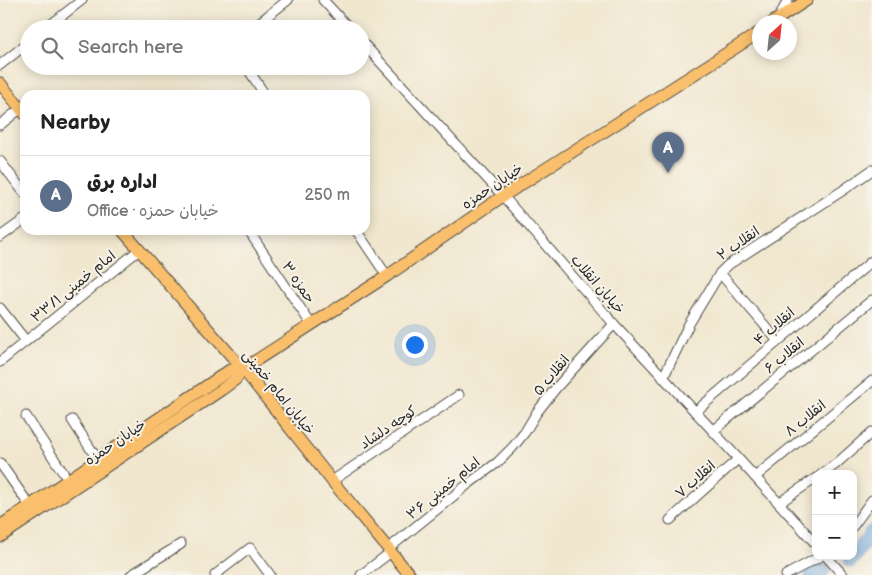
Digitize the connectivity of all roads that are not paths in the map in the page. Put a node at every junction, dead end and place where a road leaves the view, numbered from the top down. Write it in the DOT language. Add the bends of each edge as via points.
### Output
graph roads {
  1 [pos="82,0"];
  2 [pos="288,0"];
  3 [pos="323,0"];
  4 [pos="788,0"];
  5 [pos="807,0"];
  6 [pos="779,15"];
  7 [pos="784,15"];
  8 [pos="56,20"];
  9 [pos="262,20"];
  10 [pos="342,20"];
  11 [pos="752,37"];
  12 [pos="20,49"];
  13 [pos="370,51"];
  14 [pos="0,65"];
  15 [pos="252,75"];
  16 [pos="0,83"];
  17 [pos="262,90"];
  18 [pos="20,107"];
  19 [pos="20,113"];
  20 [pos="0,125"];
  21 [pos="0,161"];
  22 [pos="872,170"];
  23 [pos="20,187"];
  24 [pos="502,196"];
  25 [pos="20,223"];
  26 [pos="126,235"];
  27 [pos="251,235"];
  28 [pos="359,235"];
  29 [pos="0,237"];
  30 [pos="139,250"];
  31 [pos="872,261"];
  32 [pos="720,273"];
  33 [pos="387,276"];
  34 [pos="872,300"];
  35 [pos="0,308"];
  36 [pos="311,324"];
  37 [pos="614,324"];
  38 [pos="26,340"];
  39 [pos="778,341"];
  40 [pos="0,362"];
  41 [pos="242,369"];
  42 [pos="663,378"];
  43 [pos="872,381"];
  44 [pos="459,395"];
  45 [pos="695,412"];
  46 [pos="26,416"];
  47 [pos="72,420"];
  48 [pos="714,431"];
  49 [pos="872,432"];
  50 [pos="513,447"];
  51 [pos="94,454"];
  52 [pos="738,459"];
  53 [pos="0,463"];
  54 [pos="828,470"];
  55 [pos="64,474"];
  56 [pos="755,477"];
  57 [pos="332,481"];
  58 [pos="812,481"];
  59 [pos="872,500"];
  60 [pos="779,503"];
  61 [pos="30,506"];
  62 [pos="670,520"];
  63 [pos="857,521"];
  64 [pos="0,526"];
  65 [pos="0,537"];
  66 [pos="812,540"];
  67 [pos="181,544"];
  68 [pos="389,551"];
  69 [pos="820,560"];
  70 [pos="829,560"];
  71 [pos="840,574"];
  72 [pos="131,575"];
  73 [pos="215,575"];
  74 [pos="270,575"];
  75 [pos="361,575"];
  76 [pos="410,575"];
  77 [pos="786,575"];
  1 -- 8 [label="street"];
  2 -- 9 [label="street"];
  3 -- 10 [label="street"];
  4 -- 6 [label="street"];
  5 -- 7 [label="main road"];
  11 -- 24 [label="main road, خیابان حمزه"];
  12 -- 14 [label="street"];
  13 -- 24 [label="street, خیابان انقلاب"];
  15 -- 17 [label="street"];
  16 -- 18 [label="main road"];
  19 -- 20 [label="street"];
  21 -- 23 [label="street"];
  22 -- 32 [label="street, انقلاب ۲"];
  24 -- 33 [label="main road, خیابان حمزه"];
  24 -- 37 [label="street, خیابان انقلاب"];
  25 -- 29 [label="street"];
  26 -- 30 [label="main road, خیابان امام خمینی"];
  27 -- 36 [label="street, حمزه ۳"];
  28 -- 33 [label="street"];
  30 -- 38 [label="street, امام خمینی ۳۳/۱"];
  30 -- 41 [label="main road, خیابان امام خمینی"];
  31 -- 39 [label="street, انقلاب ۴"];
  32 -- 39 [label="street"];
  32 -- 42 [label="street, انقلاب ۲" via="689,324"];
  33 -- 36 [label="main road, خیابان حمزه"];
  34 -- 48 [label="street, انقلاب ۶"];
  35 -- 38 [label="street"];
  36 -- 41 [label="main road, خیابان حمزه"];
  37 -- 42 [label="street, خیابان انقلاب"];
  37 -- 50 [label="street, انقلاب ۵" via="556,388"];
  38 -- 40 [label="street, امام خمینی ۳۳/۱"];
  39 -- 45 [label="street, انقلاب ۴"];
  41 -- 57 [label="main road, خیابان امام خمینی"];
  41 -- 61 [label="main road, خیابان حمزه" via="230,370"];
  41 -- 65 [label="main road, خیابان حمزه" via="220,390"];
  42 -- 45 [label="street, خیابان انقلاب"];
  43 -- 56 [label="street, انقلاب ۸"];
  44 -- 57 [label="street, کوچه دلشاد"];
  45 -- 48 [label="street, خیابان انقلاب"];
  46 -- 55 [label="street"];
  47 -- 51 [label="street"];
  48 -- 52 [label="street, خیابان انقلاب"];
  49 -- 54 [label="street"];
  50 -- 68 [label="street, امام خمینی ۳۶"];
  52 -- 56 [label="street, خیابان انقلاب"];
  52 -- 62 [label="street, انقلاب ۷"];
  53 -- 61 [label="street"];
  56 -- 60 [label="street, خیابان انقلاب"];
  57 -- 68 [label="main road, خیابان امام خمینی"];
  58 -- 60 [label="street"];
  59 -- 63 [label="street"];
  60 -- 66 [label="street, خیابان انقلاب"];
  61 -- 64 [label="main road, خیابان حمزه"];
  67 -- 72 [label="street"];
  68 -- 75 [label="street, امام خمینی ۳۶"];
  68 -- 76 [label="main road, خیابان امام خمینی"];
  69 -- 77 [label="street"];
  70 -- 71 [label="street"];
  73 -- 74 [label="street" via="250,548"];
}
